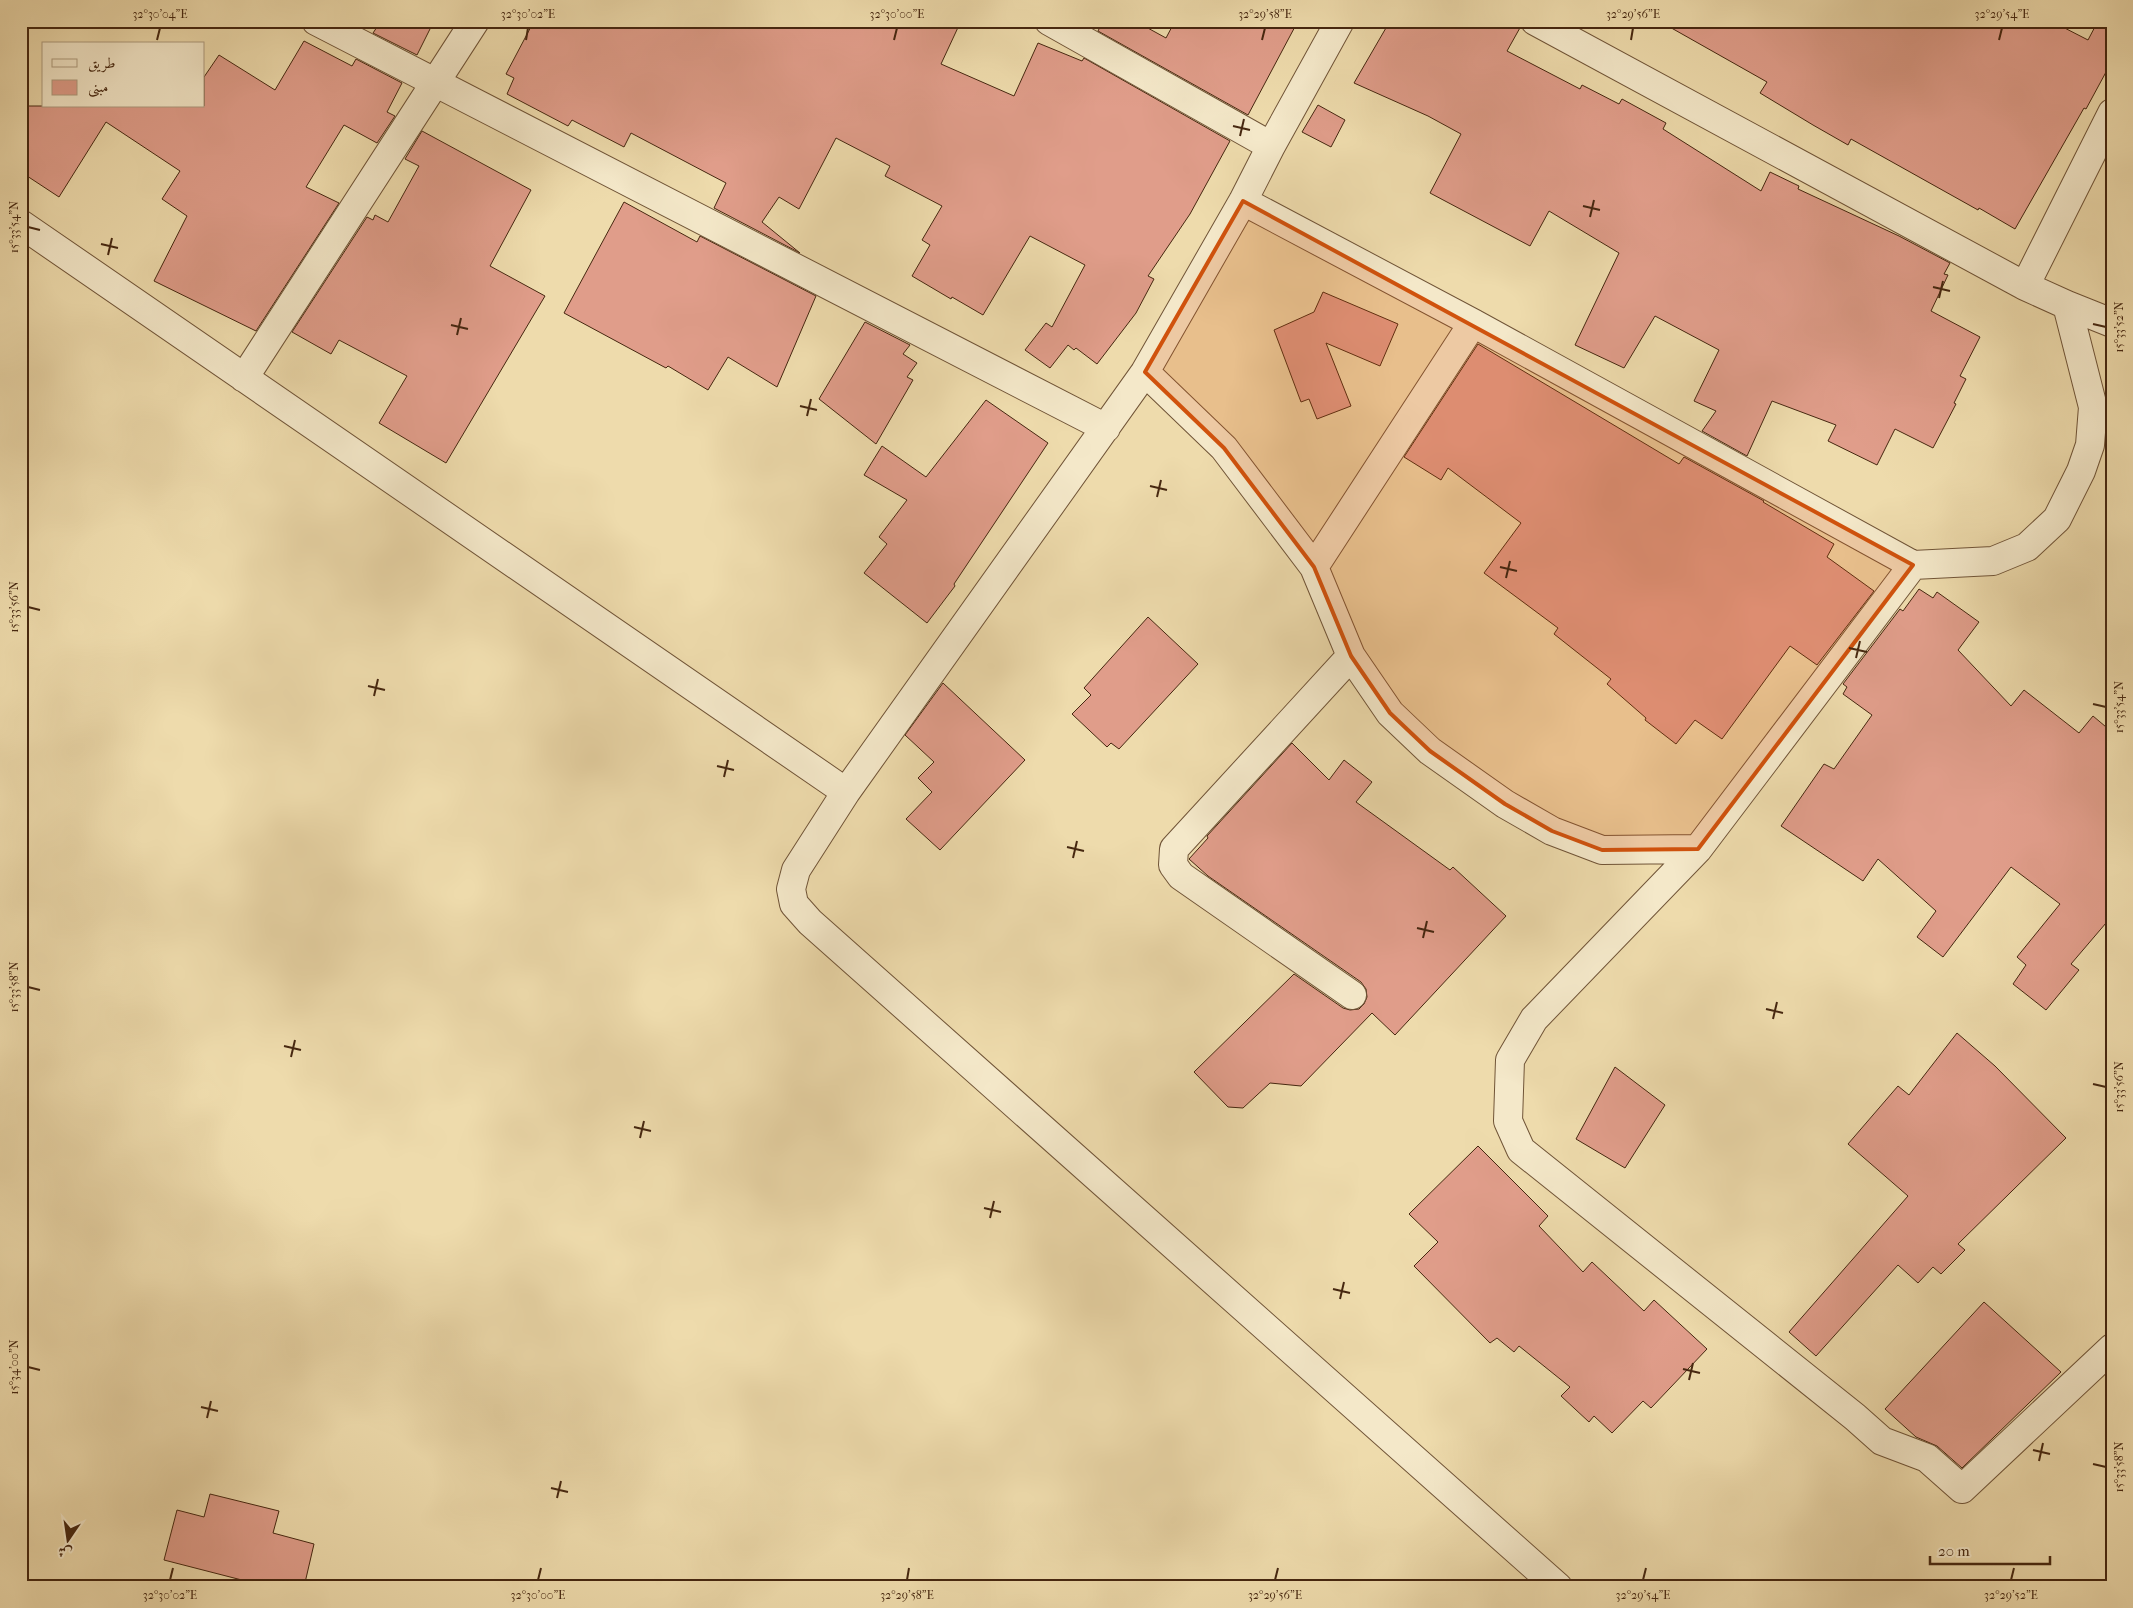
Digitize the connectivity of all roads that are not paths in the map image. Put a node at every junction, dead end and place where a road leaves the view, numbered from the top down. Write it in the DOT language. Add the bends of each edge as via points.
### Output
graph roads {
  1 [pos="316,21"];
  2 [pos="474,21"];
  3 [pos="1049,21"];
  4 [pos="1340,21"];
  5 [pos="1535,21"];
  6 [pos="435,82"];
  7 [pos="2112,114"];
  8 [pos="1271,146"];
  9 [pos="1243,202"];
  10 [pos="21,224"];
  11 [pos="2025,286"];
  12 [pos="2067,306"];
  13 [pos="1473,323"];
  14 [pos="2112,323"];
  15 [pos="1145,372"];
  16 [pos="244,378"];
  17 [pos="1106,428"];
  18 [pos="1913,565"];
  19 [pos="1314,567"];
  20 [pos="1351,656"];
  21 [pos="846,792"];
  22 [pos="1698,849"];
  23 [pos="1352,995"];
  24 [pos="2112,1348"];
  25 [pos="1558,1587"];
  1 -- 6 [label="street"];
  2 -- 6 [label="street"];
  3 -- 8 [label="street"];
  4 -- 8 [label="street"];
  5 -- 11 [label="street"];
  6 -- 16 [label="street"];
  6 -- 17 [label="street"];
  7 -- 11 [label="street"];
  8 -- 9 [label="street"];
  9 -- 13 [label="street"];
  9 -- 15 [label="street"];
  10 -- 16 [label="street"];
  11 -- 12 [label="street"];
  12 -- 14 [label="street"];
  12 -- 18 [label="street" via="2093,407 2090,445 2057,519 2027,547 1993,561"];
  13 -- 18 [label="street"];
  13 -- 19 [label="street"];
  15 -- 17 [label="street"];
  15 -- 19 [label="street" via="1224,448"];
  16 -- 21 [label="street"];
  17 -- 21 [label="street"];
  18 -- 22 [label="street"];
  19 -- 20 [label="street"];
  20 -- 22 [label="street" via="1390,713 1430,751 1505,804 1552,831 1602,850"];
  20 -- 23 [label="street" via="1174,849 1173,865 1181,876"];
  21 -- 25 [label="street" via="796,870 791,889 794,904 810,922"];
  22 -- 24 [label="street" via="1534,1019 1510,1060 1508,1121 1521,1150 1882,1441 1927,1458 1962,1489"];
}
